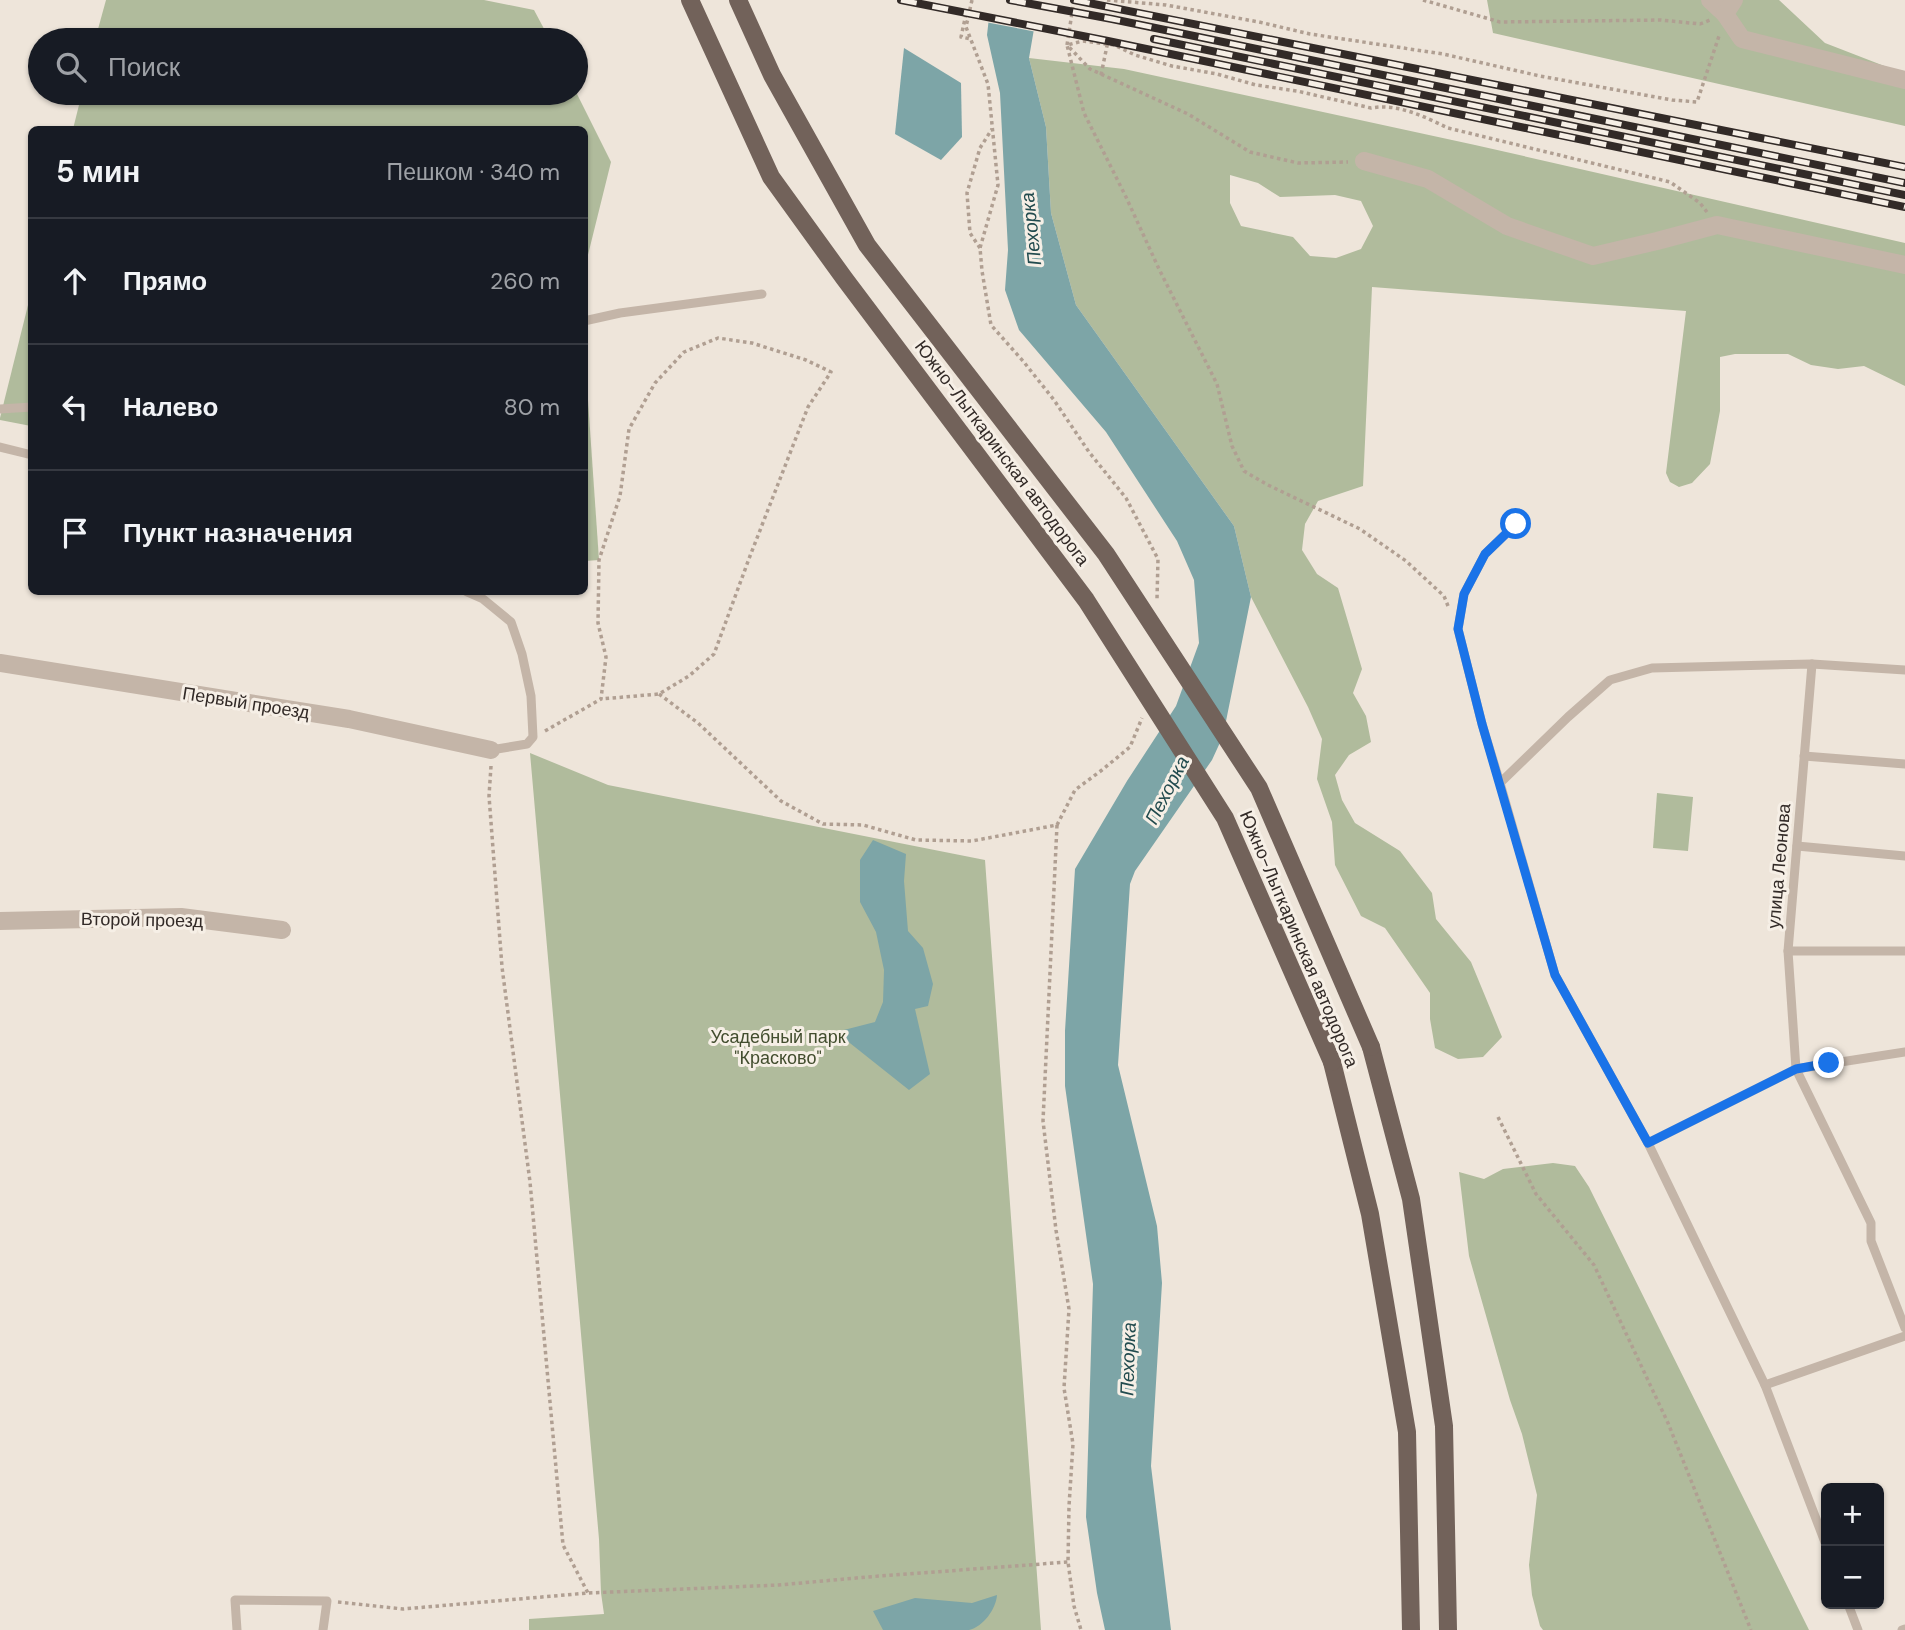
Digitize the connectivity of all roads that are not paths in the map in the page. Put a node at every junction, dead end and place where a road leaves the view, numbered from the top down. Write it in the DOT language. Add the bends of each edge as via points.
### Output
graph roads {
  1 [pos="690,0"];
  2 [pos="738,0"];
  3 [pos="1710,0"];
  4 [pos="1730,7"];
  5 [pos="1905,79"];
  6 [pos="1364,161"];
  7 [pos="1905,265"];
  8 [pos="762,294"];
  9 [pos="588,320"];
  10 [pos="28,407"];
  11 [pos="0,409"];
  12 [pos="0,447"];
  13 [pos="28,454"];
  14 [pos="1516,524"];
  15 [pos="474,595"];
  16 [pos="0,663"];
  17 [pos="1812,664"];
  18 [pos="1905,670"];
  19 [pos="491,750"];
  20 [pos="1804,756"];
  21 [pos="1905,764"];
  22 [pos="1500,783"];
  23 [pos="1797,846"];
  24 [pos="1905,856"];
  25 [pos="0,921"];
  26 [pos="282,930"];
  27 [pos="1905,950"];
  28 [pos="1788,951"];
  29 [pos="1905,1052"];
  30 [pos="1796,1069"];
  31 [pos="1648,1143"];
  32 [pos="1905,1328"];
  33 [pos="1905,1336"];
  34 [pos="1765,1385"];
  35 [pos="1821,1532"];
  36 [pos="1850,1609"];
  37 [pos="237,1630"];
  38 [pos="323,1630"];
  39 [pos="1411,1630"];
  40 [pos="1448,1630"];
  41 [pos="1858,1630"];
  1 -- 39 [label="main road, Южно-Лыткаринская автодорога, bridge" via="771,177 1086,600 1226,818 1332,1062 1370,1214 1407,1432"];
  2 -- 40 [label="main road, Южно-Лыткаринская автодорога, bridge" via="772,75 867,245 1105,554 1259,788 1371,1047 1411,1199 1444,1426"];
  3 -- 4 [label="street"];
  4 -- 5 [label="street" via="1742,39"];
  6 -- 7 [label="street" via="1428,179 1507,226 1593,256 1717,225"];
  8 -- 9 [label="lane"];
  10 -- 11 [label="lane"];
  12 -- 13 [label="lane"];
  14 -- 22 [label="lane" via="1485,554 1464,594 1458,629"];
  15 -- 19 [label="lane" via="511,622 531,696 533,737 527,744"];
  16 -- 19 [label="street, Первый проезд" via="349,719"];
  17 -- 18 [label="lane"];
  17 -- 20 [label="lane, улица Леонова"];
  17 -- 22 [label="lane" via="1653,668 1610,680"];
  20 -- 21 [label="lane"];
  20 -- 23 [label="lane, улица Леонова"];
  22 -- 31 [label="lane" via="1555,975"];
  23 -- 24 [label="lane"];
  23 -- 28 [label="lane, улица Леонова"];
  25 -- 26 [label="street, Второй проезд" via="181,917"];
  27 -- 28 [label="lane"];
  28 -- 30 [label="lane, улица Леонова"];
  29 -- 30 [label="lane"];
  30 -- 31 [label="lane"];
  30 -- 32 [label="lane" via="1871,1223 1871,1241"];
  31 -- 34 [label="lane"];
  33 -- 34 [label="lane"];
  34 -- 35 [label="lane"];
  36 -- 41 [label="lane"];
  37 -- 38 [label="lane" via="235,1600 327,1601"];
}
